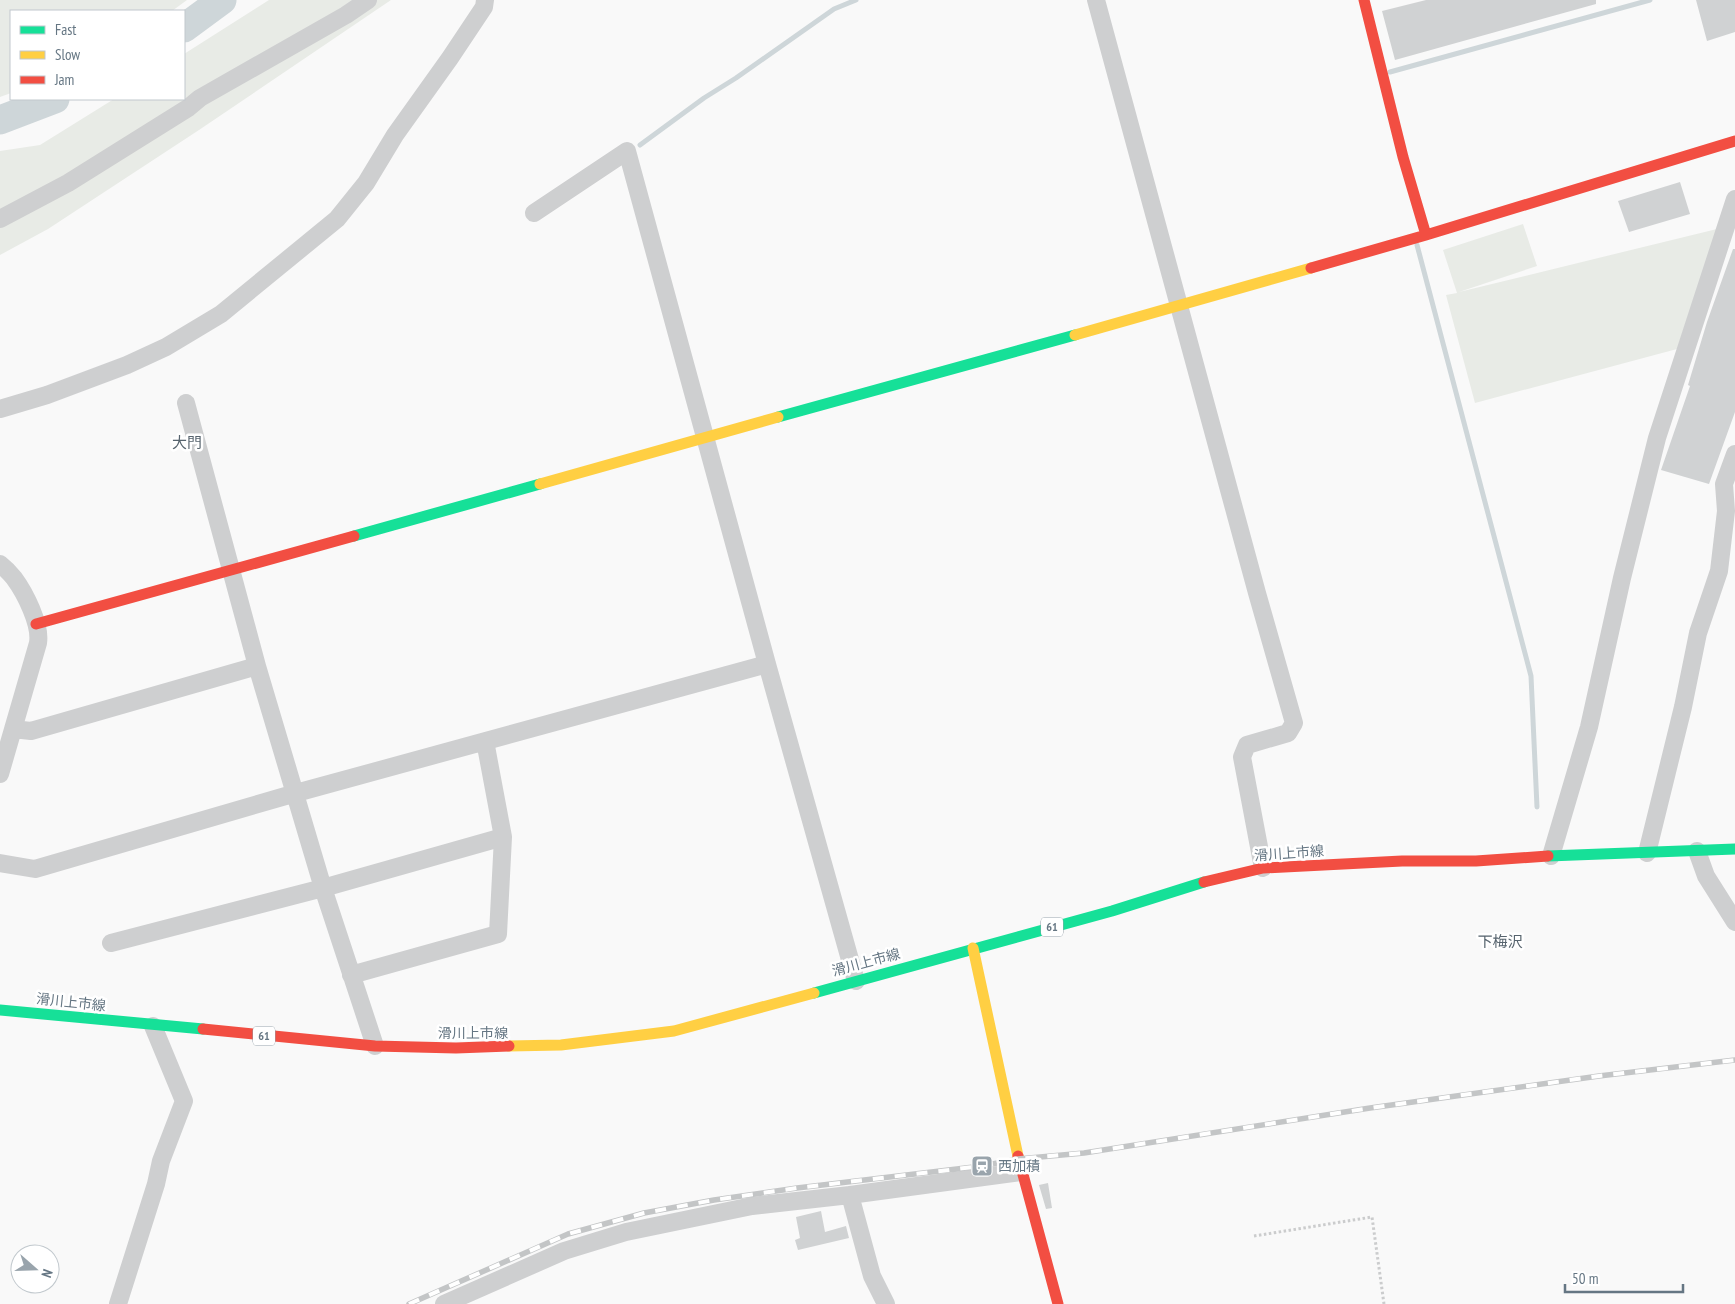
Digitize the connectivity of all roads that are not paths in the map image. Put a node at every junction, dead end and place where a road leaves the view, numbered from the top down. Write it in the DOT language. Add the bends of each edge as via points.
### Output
graph roads {
  1 [pos="368,0"];
  2 [pos="485,0"];
  3 [pos="1096,0"];
  4 [pos="1364,0"];
  5 [pos="1735,141"];
  6 [pos="1735,199"];
  7 [pos="534,213"];
  8 [pos="0,219"];
  9 [pos="1426,235"];
  10 [pos="1178,306"];
  11 [pos="186,403"];
  12 [pos="0,409"];
  13 [pos="705,439"];
  14 [pos="1735,454"];
  15 [pos="0,564"];
  16 [pos="232,570"];
  17 [pos="36,624"];
  18 [pos="767,664"];
  19 [pos="257,666"];
  20 [pos="13,729"];
  21 [pos="486,741"];
  22 [pos="0,774"];
  23 [pos="296,793"];
  24 [pos="503,837"];
  25 [pos="1735,849"];
  26 [pos="1697,851"];
  27 [pos="1647,853"];
  28 [pos="1551,856"];
  29 [pos="0,863"];
  30 [pos="1263,868"];
  31 [pos="323,888"];
  32 [pos="1735,922"];
  33 [pos="111,943"];
  34 [pos="973,948"];
  35 [pos="352,976"];
  36 [pos="856,981"];
  37 [pos="0,1010"];
  38 [pos="153,1026"];
  39 [pos="375,1046"];
  40 [pos="1021,1172"];
  41 [pos="850,1195"];
  42 [pos="118,1304"];
  43 [pos="444,1304"];
  44 [pos="886,1304"];
  45 [pos="1058,1304"];
  1 -- 8 [label="street" via="200,98 68,183"];
  2 -- 12 [label="street" via="366,183 337,219 221,314 166,346 127,365"];
  3 -- 10 [label="street"];
  4 -- 9 [label="street"];
  5 -- 9 [label="street"];
  6 -- 28 [label="street" via="1657,438 1589,727"];
  7 -- 13 [label="street" via="627,151"];
  9 -- 10 [label="street"];
  10 -- 13 [label="street"];
  10 -- 30 [label="street" via="1294,723 1288,733 1247,745 1242,757"];
  11 -- 16 [label="street"];
  13 -- 16 [label="street"];
  13 -- 18 [label="street"];
  14 -- 27 [label="street" via="1724,484 1726,511 1720,571 1698,633"];
  15 -- 17 [label="street" via="25,594"];
  16 -- 17 [label="street"];
  16 -- 19 [label="street"];
  17 -- 20 [label="street" via="38,643"];
  18 -- 21 [label="street"];
  18 -- 36 [label="street"];
  19 -- 20 [label="street" via="31,731"];
  19 -- 23 [label="street"];
  20 -- 22 [label="street"];
  21 -- 23 [label="street"];
  21 -- 24 [label="street"];
  23 -- 29 [label="street" via="35,869"];
  23 -- 31 [label="street"];
  24 -- 31 [label="street"];
  24 -- 35 [label="street" via="498,934"];
  25 -- 26 [label="street, 滑川上市線 / 61"];
  26 -- 27 [label="street, 滑川上市線 / 61"];
  26 -- 32 [label="street" via="1706,876"];
  27 -- 28 [label="street, 滑川上市線 / 61"];
  28 -- 30 [label="street, 滑川上市線 / 61"];
  30 -- 34 [label="street, 滑川上市線 / 61"];
  31 -- 33 [label="street"];
  31 -- 35 [label="street"];
  34 -- 36 [label="street, 滑川上市線 / 61"];
  34 -- 40 [label="street"];
  35 -- 39 [label="street"];
  36 -- 39 [label="street, 滑川上市線 / 61" via="674,1031 640,1036 514,1048"];
  37 -- 38 [label="street, 滑川上市線 / 61"];
  38 -- 39 [label="street, 滑川上市線 / 61"];
  38 -- 42 [label="street" via="184,1101 161,1161"];
  40 -- 41 [label="street"];
  40 -- 45 [label="street"];
  41 -- 43 [label="street" via="752,1206 626,1232 564,1251"];
  41 -- 44 [label="street" via="872,1276"];
}
